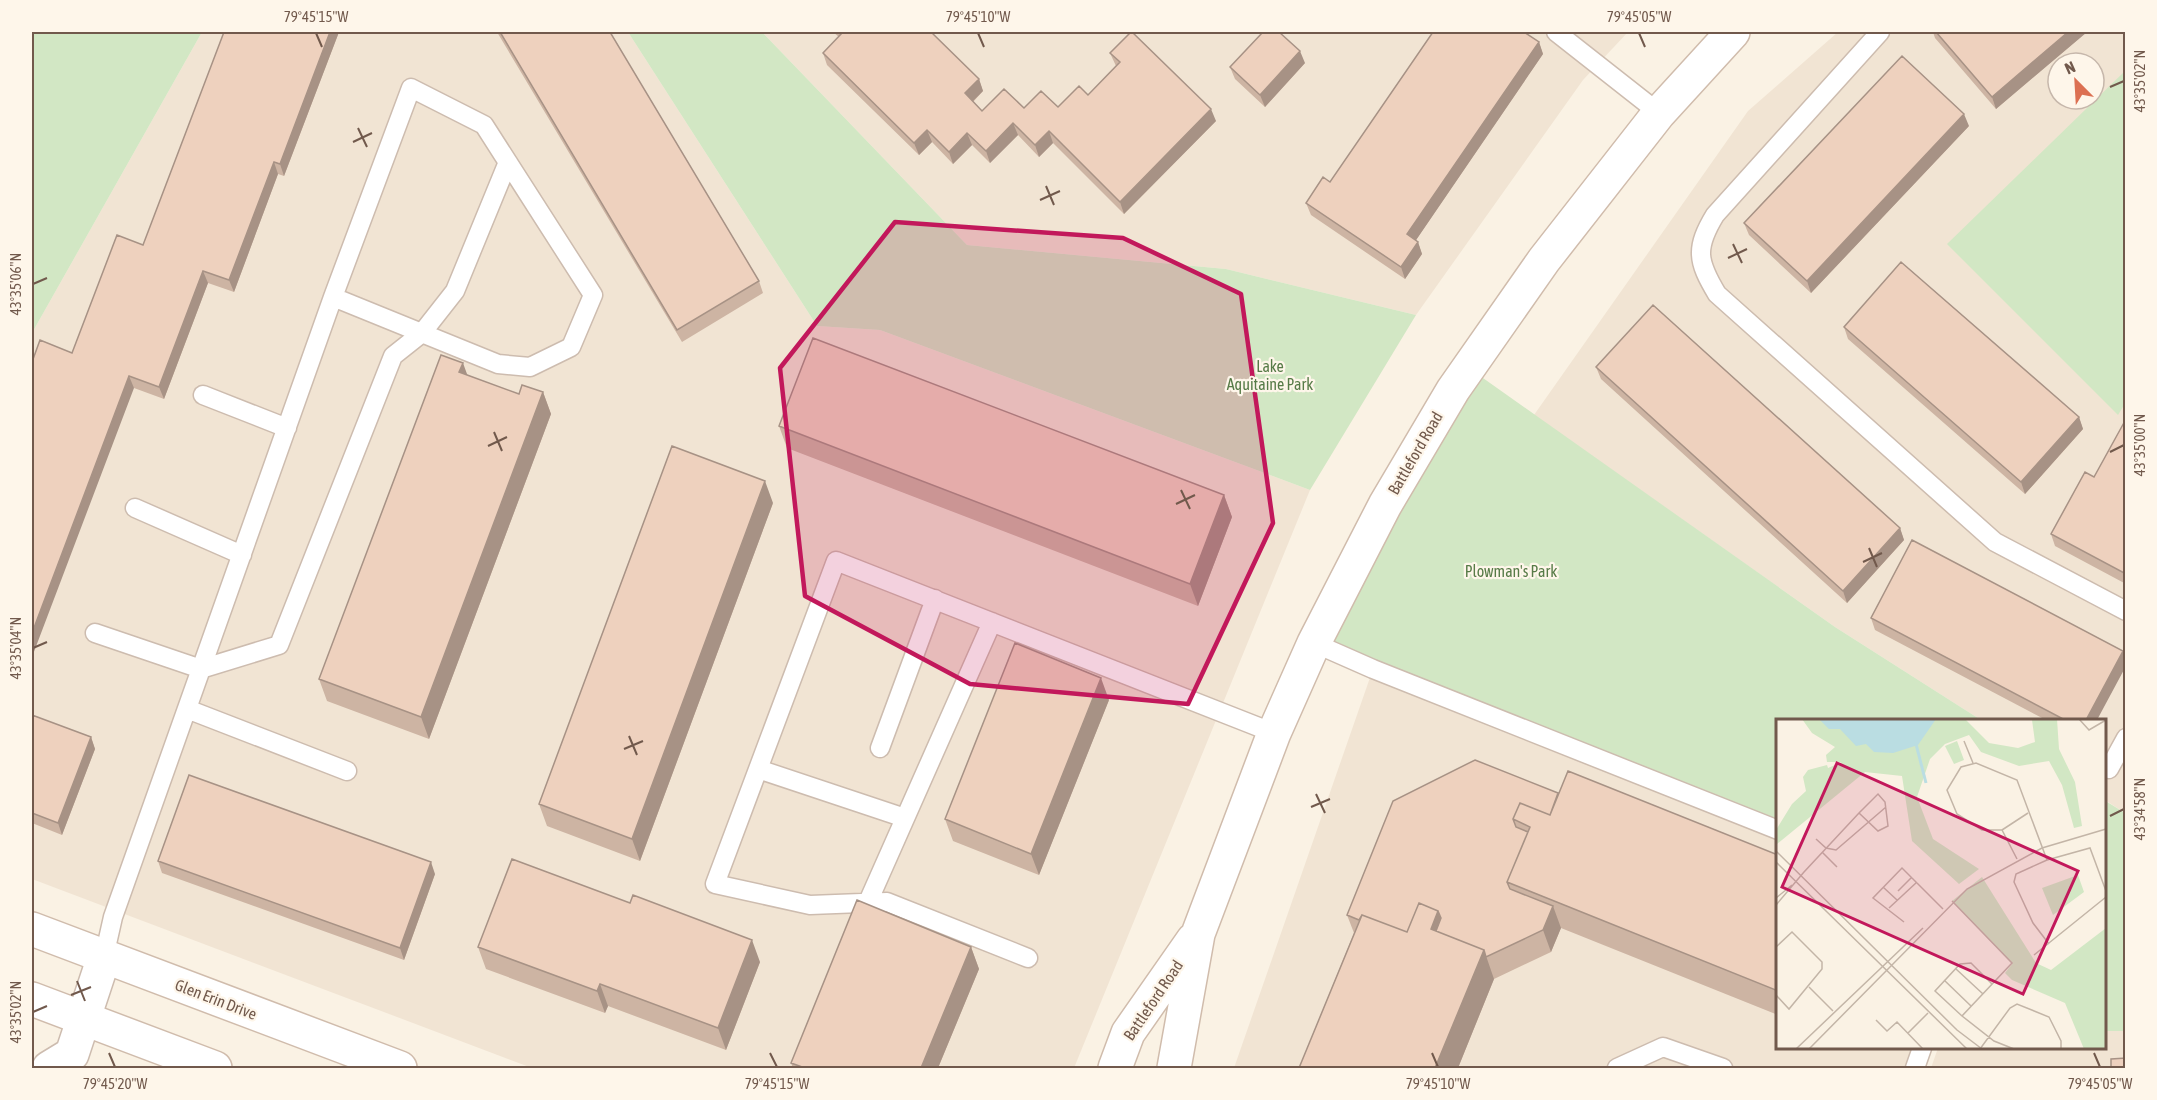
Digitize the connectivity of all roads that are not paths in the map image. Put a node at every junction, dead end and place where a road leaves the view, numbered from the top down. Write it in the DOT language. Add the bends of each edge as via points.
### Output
graph roads {
  1 [pos="1556,32"];
  2 [pos="1733,32"];
  3 [pos="1880,32"];
  4 [pos="1659,113"];
  5 [pos="508,162"];
  6 [pos="333,297"];
  7 [pos="422,333"];
  8 [pos="202,396"];
  9 [pos="287,428"];
  10 [pos="135,508"];
  11 [pos="242,555"];
  12 [pos="935,599"];
  13 [pos="2126,611"];
  14 [pos="992,622"];
  15 [pos="95,633"];
  16 [pos="1314,643"];
  17 [pos="201,669"];
  18 [pos="187,709"];
  19 [pos="1274,733"];
  20 [pos="2126,738"];
  21 [pos="880,748"];
  22 [pos="758,769"];
  23 [pos="2109,769"];
  24 [pos="347,771"];
  25 [pos="905,818"];
  26 [pos="1776,829"];
  27 [pos="868,902"];
  28 [pos="32,929"];
  29 [pos="1198,934"];
  30 [pos="104,957"];
  31 [pos="1028,958"];
  32 [pos="32,999"];
  33 [pos="84,1019"];
  34 [pos="1921,1049"];
  35 [pos="66,1064"];
  36 [pos="214,1068"];
  37 [pos="400,1068"];
  38 [pos="1115,1068"];
  39 [pos="1174,1068"];
  40 [pos="1617,1068"];
  41 [pos="1723,1068"];
  42 [pos="1915,1068"];
  1 -- 4 [label="lane"];
  2 -- 4 [label="street, Battleford Road"];
  3 -- 13 [label="lane" via="1715,215 1705,232 1700,254 1705,273 1717,294 1995,542"];
  4 -- 16 [label="street, Battleford Road" via="1544,260 1453,390 1385,505"];
  5 -- 6 [label="lane" via="484,125 411,88"];
  5 -- 7 [label="lane" via="455,291"];
  5 -- 7 [label="lane" via="593,295 571,347 530,367 498,364"];
  6 -- 7 [label="lane"];
  6 -- 9 [label="lane"];
  7 -- 17 [label="lane" via="393,356 279,645"];
  8 -- 9 [label="lane"];
  9 -- 11 [label="lane"];
  10 -- 11 [label="lane"];
  11 -- 17 [label="lane"];
  12 -- 14 [label="lane"];
  12 -- 21 [label="lane"];
  12 -- 22 [label="lane" via="836,561"];
  14 -- 19 [label="lane"];
  14 -- 25 [label="lane"];
  15 -- 17 [label="lane"];
  16 -- 19 [label="street, Battleford Road"];
  16 -- 26 [label="lane"];
  17 -- 18 [label="lane"];
  18 -- 24 [label="lane"];
  18 -- 30 [label="lane" via="113,918"];
  19 -- 29 [label="street, Battleford Road"];
  20 -- 23 [label="lane"];
  22 -- 25 [label="lane"];
  22 -- 27 [label="lane" via="715,884 810,905"];
  25 -- 27 [label="lane"];
  27 -- 31 [label="lane" via="886,902"];
  28 -- 30 [label="street, Glen Erin Drive"];
  29 -- 38 [label="street, Battleford Road" via="1128,1033"];
  29 -- 39 [label="street, Battleford Road"];
  30 -- 33 [label="street"];
  30 -- 37 [label="street, Glen Erin Drive"];
  32 -- 33 [label="street"];
  33 -- 35 [label="street"];
  33 -- 36 [label="street"];
  34 -- 42 [label="lane"];
  40 -- 41 [label="lane" via="1662,1047"];
}
